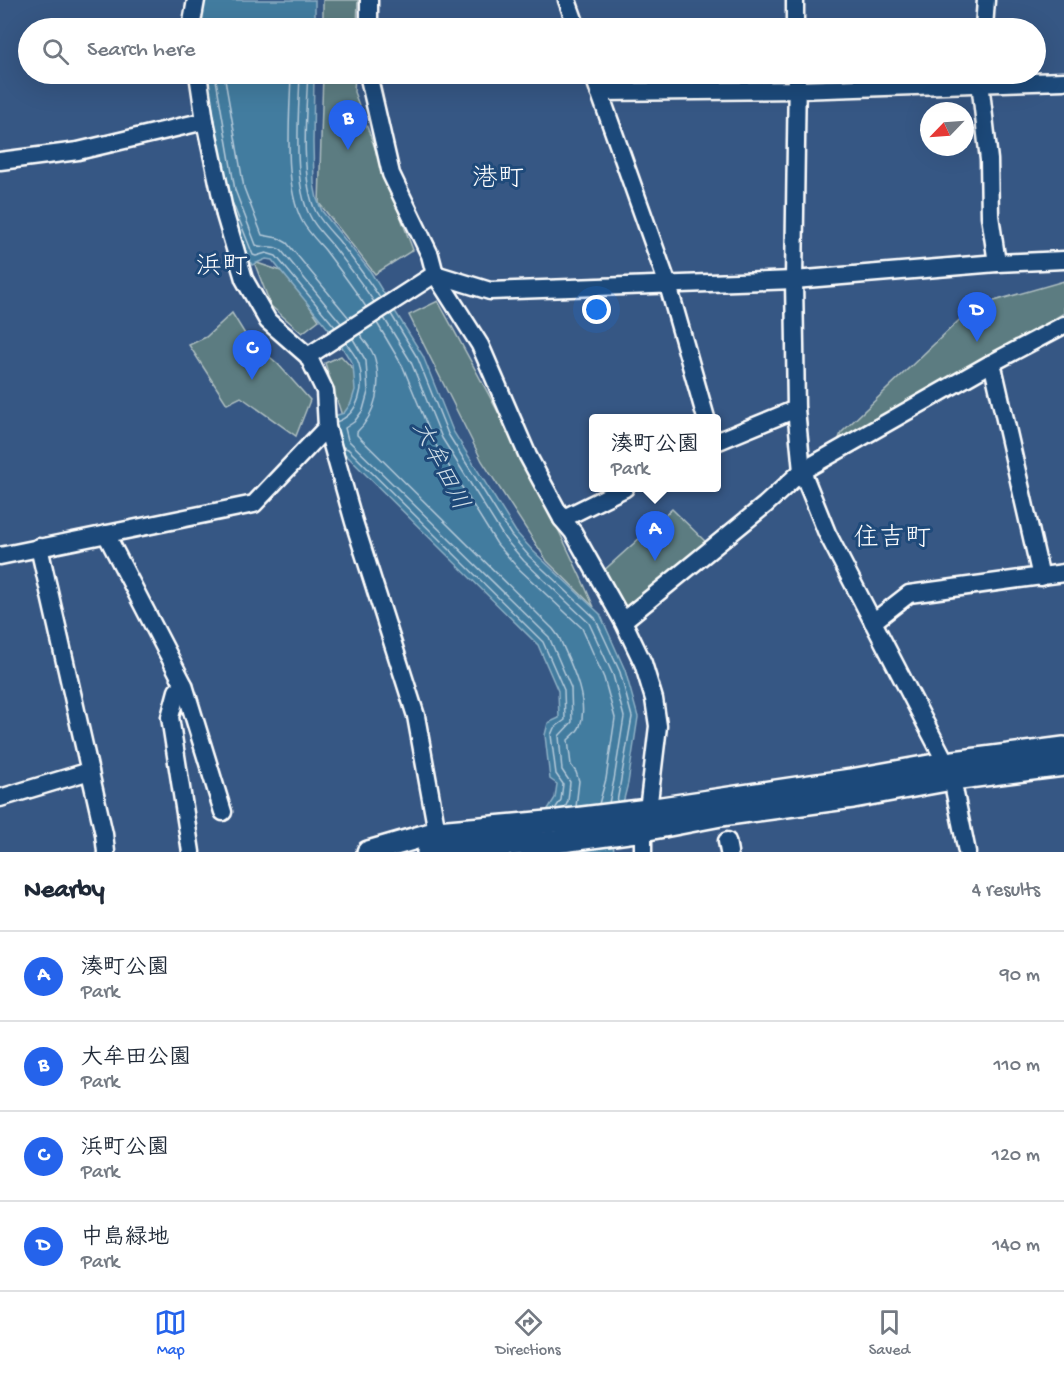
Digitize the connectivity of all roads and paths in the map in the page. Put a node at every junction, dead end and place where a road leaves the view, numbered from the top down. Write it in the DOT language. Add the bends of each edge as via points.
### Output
graph roads {
  1 [pos="196,0"];
  2 [pos="369,0"];
  3 [pos="567,0"];
  4 [pos="795,0"];
  5 [pos="986,0"];
  6 [pos="193,18"];
  7 [pos="369,18"];
  8 [pos="573,18"];
  9 [pos="795,18"];
  10 [pos="985,18"];
  11 [pos="1046,80"];
  12 [pos="1064,81"];
  13 [pos="199,84"];
  14 [pos="370,84"];
  15 [pos="596,84"];
  16 [pos="757,84"];
  17 [pos="797,84"];
  18 [pos="981,84"];
  19 [pos="599,92"];
  20 [pos="205,121"];
  21 [pos="0,161"];
  22 [pos="1064,260"];
  23 [pos="997,263"];
  24 [pos="435,274"];
  25 [pos="794,280"];
  26 [pos="668,285"];
  27 [pos="1064,325"];
  28 [pos="308,356"];
  29 [pos="990,364"];
  30 [pos="796,409"];
  31 [pos="705,414"];
  32 [pos="327,427"];
  33 [pos="721,440"];
  34 [pos="802,471"];
  35 [pos="617,492"];
  36 [pos="562,519"];
  37 [pos="106,534"];
  38 [pos="39,547"];
  39 [pos="0,556"];
  40 [pos="1064,573"];
  41 [pos="1041,576"];
  42 [pos="623,621"];
  43 [pos="873,622"];
  44 [pos="183,685"];
  45 [pos="1064,748"];
  46 [pos="1064,765"];
  47 [pos="90,771"];
  48 [pos="949,771"];
  49 [pos="0,798"];
  50 [pos="223,812"];
  51 [pos="637,821"];
  52 [pos="436,832"];
  53 [pos="190,845"];
  54 [pos="106,852"];
  55 [pos="368,852"];
  56 [pos="428,852"];
  57 [pos="642,852"];
  58 [pos="967,852"];
  1 -- 6 [label="street"];
  2 -- 7 [label="street"];
  3 -- 8 [label="street"];
  4 -- 9 [label="street"];
  5 -- 10 [label="street"];
  11 -- 12 [label="street"];
  13 -- 20 [label="street"];
  14 -- 24 [label="street" via="391,174 430,255"];
  15 -- 19 [label="street"];
  16 -- 19 [label="street"];
  17 -- 25 [label="street"];
  18 -- 23 [label="street"];
  19 -- 26 [label="street"];
  20 -- 21 [label="street" via="78,150"];
  20 -- 28 [label="street" via="225,215 244,279 268,321"];
  22 -- 23 [label="street"];
  23 -- 25 [label="street"];
  24 -- 26 [label="street" via="490,291"];
  24 -- 28 [label="street"];
  24 -- 36 [label="street" via="480,345 528,456"];
  25 -- 26 [label="street"];
  25 -- 30 [label="street"];
  26 -- 31 [label="street"];
  27 -- 29 [label="street"];
  28 -- 32 [label="street" via="325,391"];
  29 -- 34 [label="street"];
  29 -- 41 [label="street"];
  30 -- 33 [label="street"];
  30 -- 34 [label="street"];
  32 -- 37 [label="street" via="254,504"];
  32 -- 52 [label="street" via="416,716"];
  34 -- 42 [label="street"];
  34 -- 43 [label="street" via="827,533"];
  35 -- 36 [label="street"];
  36 -- 42 [label="street"];
  37 -- 38 [label="street"];
  37 -- 44 [label="street"];
  38 -- 39 [label="street"];
  38 -- 47 [label="street"];
  40 -- 41 [label="street"];
  41 -- 43 [label="street" via="909,594"];
  42 -- 51 [label="street" via="643,663 658,726"];
  43 -- 48 [label="street"];
  44 -- 50 [label="street"];
  44 -- 53 [label="street" via="177,691 170,717"];
  45 -- 48 [label="street"];
  46 -- 48 [label="street"];
  47 -- 49 [label="street"];
  47 -- 54 [label="street"];
  48 -- 51 [label="street" via="851,780"];
  48 -- 58 [label="street"];
  51 -- 52 [label="street" via="558,821"];
  51 -- 56 [label="street" via="555,842"];
  51 -- 57 [label="street"];
  52 -- 55 [label="street"];
}
